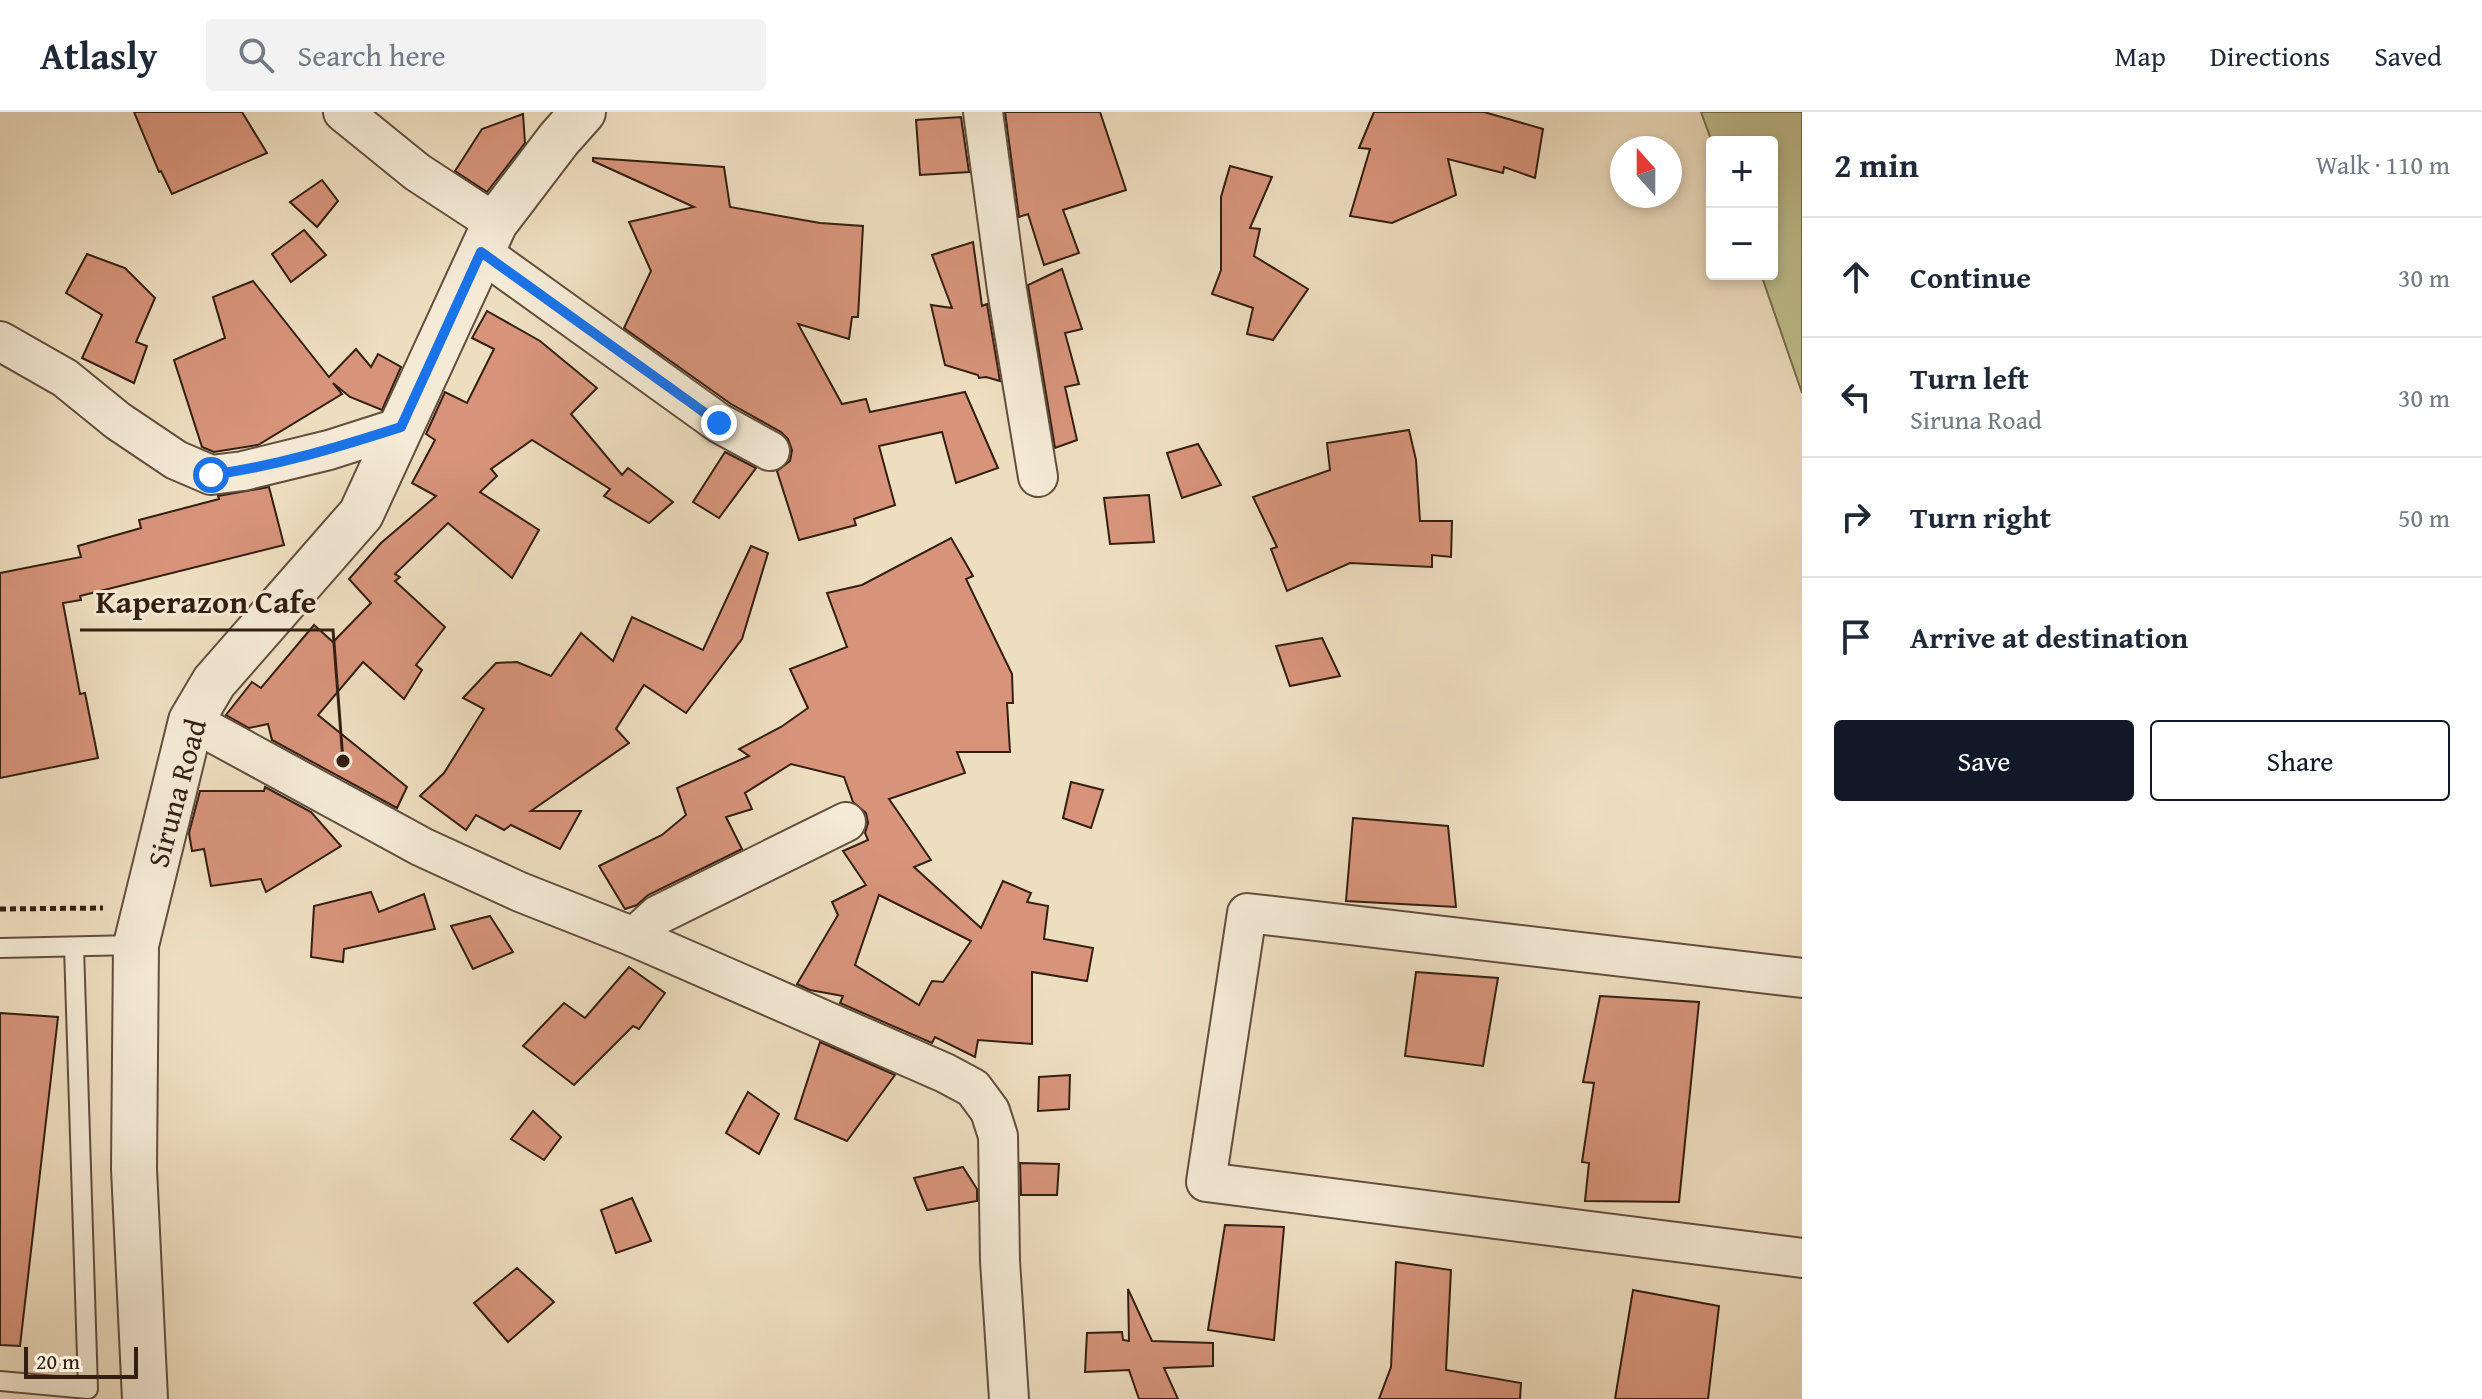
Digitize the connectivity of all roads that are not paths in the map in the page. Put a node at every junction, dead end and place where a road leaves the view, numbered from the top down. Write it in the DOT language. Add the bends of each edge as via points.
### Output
graph roads {
  1 [pos="343,112"];
  2 [pos="583,112"];
  3 [pos="983,112"];
  4 [pos="488,238"];
  5 [pos="0,341"];
  6 [pos="401,427"];
  7 [pos="770,451"];
  8 [pos="1038,477"];
  9 [pos="191,721"];
  10 [pos="846,822"];
  11 [pos="634,937"];
  12 [pos="136,945"];
  13 [pos="74,947"];
  14 [pos="0,948"];
  15 [pos="1802,978"];
  16 [pos="1802,1258"];
  17 [pos="0,1381"];
  18 [pos="88,1394"];
  19 [pos="145,1399"];
  20 [pos="1009,1399"];
  1 -- 4 [label="street"];
  2 -- 4 [label="street, Siruna Road"];
  3 -- 8 [label="street"];
  4 -- 6 [label="street, Siruna Road"];
  4 -- 7 [label="street" via="719,423"];
  5 -- 6 [label="street" via="65,378 176,460 211,475 329,450"];
  6 -- 9 [label="street, Siruna Road" via="361,514 214,682"];
  9 -- 11 [label="street" via="422,847"];
  9 -- 12 [label="street, Siruna Road"];
  10 -- 11 [label="street" via="658,915"];
  11 -- 20 [label="street" via="973,1088 990,1111 998,1136"];
  12 -- 13 [label="lane"];
  12 -- 19 [label="street, Siruna Road" via="134,1169"];
  13 -- 14 [label="lane"];
  13 -- 18 [label="lane"];
  15 -- 16 [label="street" via="1247,913 1206,1182"];
  17 -- 18 [label="lane"];
}
